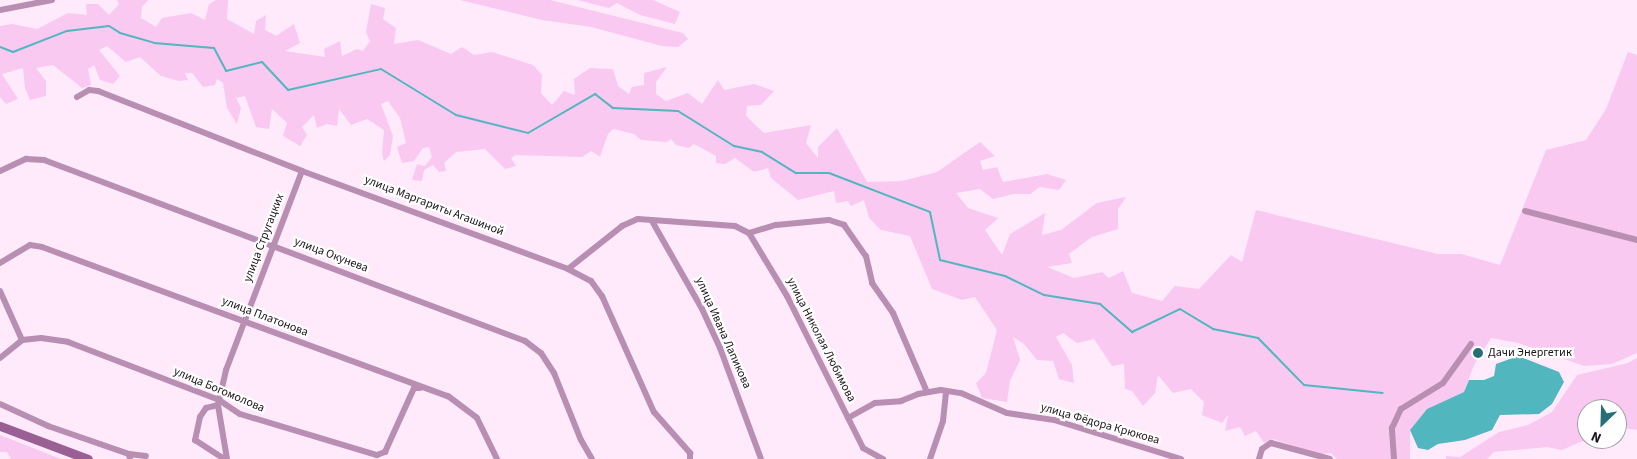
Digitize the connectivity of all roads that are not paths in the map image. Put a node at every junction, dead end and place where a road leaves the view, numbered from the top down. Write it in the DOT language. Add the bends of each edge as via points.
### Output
graph roads {
  1 [pos="52,0"];
  2 [pos="0,10"];
  3 [pos="77,97"];
  4 [pos="0,171"];
  5 [pos="302,171"];
  6 [pos="1524,211"];
  7 [pos="652,221"];
  8 [pos="748,233"];
  9 [pos="1637,240"];
  10 [pos="273,245"];
  11 [pos="0,263"];
  12 [pos="568,269"];
  13 [pos="0,291"];
  14 [pos="244,321"];
  15 [pos="22,340"];
  16 [pos="1471,344"];
  17 [pos="0,358"];
  18 [pos="395,378"];
  19 [pos="427,388"];
  20 [pos="946,391"];
  21 [pos="413,392"];
  22 [pos="927,392"];
  23 [pos="219,403"];
  24 [pos="0,404"];
  25 [pos="848,418"];
  26 [pos="0,426"];
  27 [pos="146,456"];
  28 [pos="129,457"];
  29 [pos="691,458"];
  30 [pos="931,458"];
  31 [pos="1170,458"];
  32 [pos="88,459"];
  33 [pos="226,459"];
  34 [pos="497,459"];
  35 [pos="592,459"];
  36 [pos="761,459"];
  37 [pos="884,459"];
  38 [pos="1181,459"];
  39 [pos="1259,459"];
  40 [pos="1330,459"];
  41 [pos="1394,459"];
  1 -- 2 [label="street"];
  3 -- 5 [label="street, улица Маргариты Агашиной" via="89,90 98,91"];
  4 -- 10 [label="street, улица Окунева" via="26,159 44,160"];
  5 -- 10 [label="street, улица Стругацких"];
  5 -- 12 [label="street, улица Маргариты Агашиной"];
  6 -- 9 [label="street"];
  7 -- 8 [label="street" via="735,226"];
  7 -- 12 [label="street" via="638,219 622,226"];
  7 -- 36 [label="street, улица Ивана Лапикова" via="710,324 730,369"];
  8 -- 22 [label="street" via="776,225 829,220 844,225 866,256 872,283 893,313"];
  8 -- 25 [label="street, улица Николая Любимова" via="758,242"];
  10 -- 14 [label="street, улица Стругацких"];
  10 -- 35 [label="street, улица Окунева" via="533,346 554,374"];
  11 -- 14 [label="street, улица Платонова" via="30,245 42,247"];
  12 -- 29 [label="street, улица Маргариты Агашиной" via="596,287 654,412"];
  13 -- 15 [label="street"];
  14 -- 18 [label="street, улица Платонова"];
  14 -- 23 [label="street, улица Стругацких"];
  15 -- 17 [label="street"];
  15 -- 23 [label="street, улица Богомолова" via="53,338 84,347"];
  16 -- 41 [label="street" via="1443,383 1401,409 1392,428"];
  18 -- 19 [label="street, улица Платонова"];
  18 -- 21 [label="street" via="413,386"];
  19 -- 21 [label="street" via="414,388"];
  19 -- 34 [label="street, улица Платонова" via="448,396 470,411"];
  20 -- 22 [label="street, улица Фёдора Крюкова"];
  20 -- 30 [label="street" via="944,421"];
  20 -- 31 [label="street, улица Фёдора Крюкова" via="961,393 1007,413 1054,420"];
  21 -- 23 [label="street, улица Богомолова" via="385,452 376,455 240,414"];
  22 -- 25 [label="street, улица Фёдора Крюкова" via="901,401 875,402"];
  23 -- 33 [label="street, улица Стругацких"];
  23 -- 33 [label="street" via="203,412 195,440"];
  24 -- 28 [label="street"];
  25 -- 37 [label="street, улица Николая Любимова" via="863,448"];
  26 -- 32 [label="main road"];
  27 -- 28 [label="street"];
  31 -- 38 [label="street, улица Фёдора Крюкова"];
  39 -- 40 [label="street" via="1262,449 1271,443"];
}
